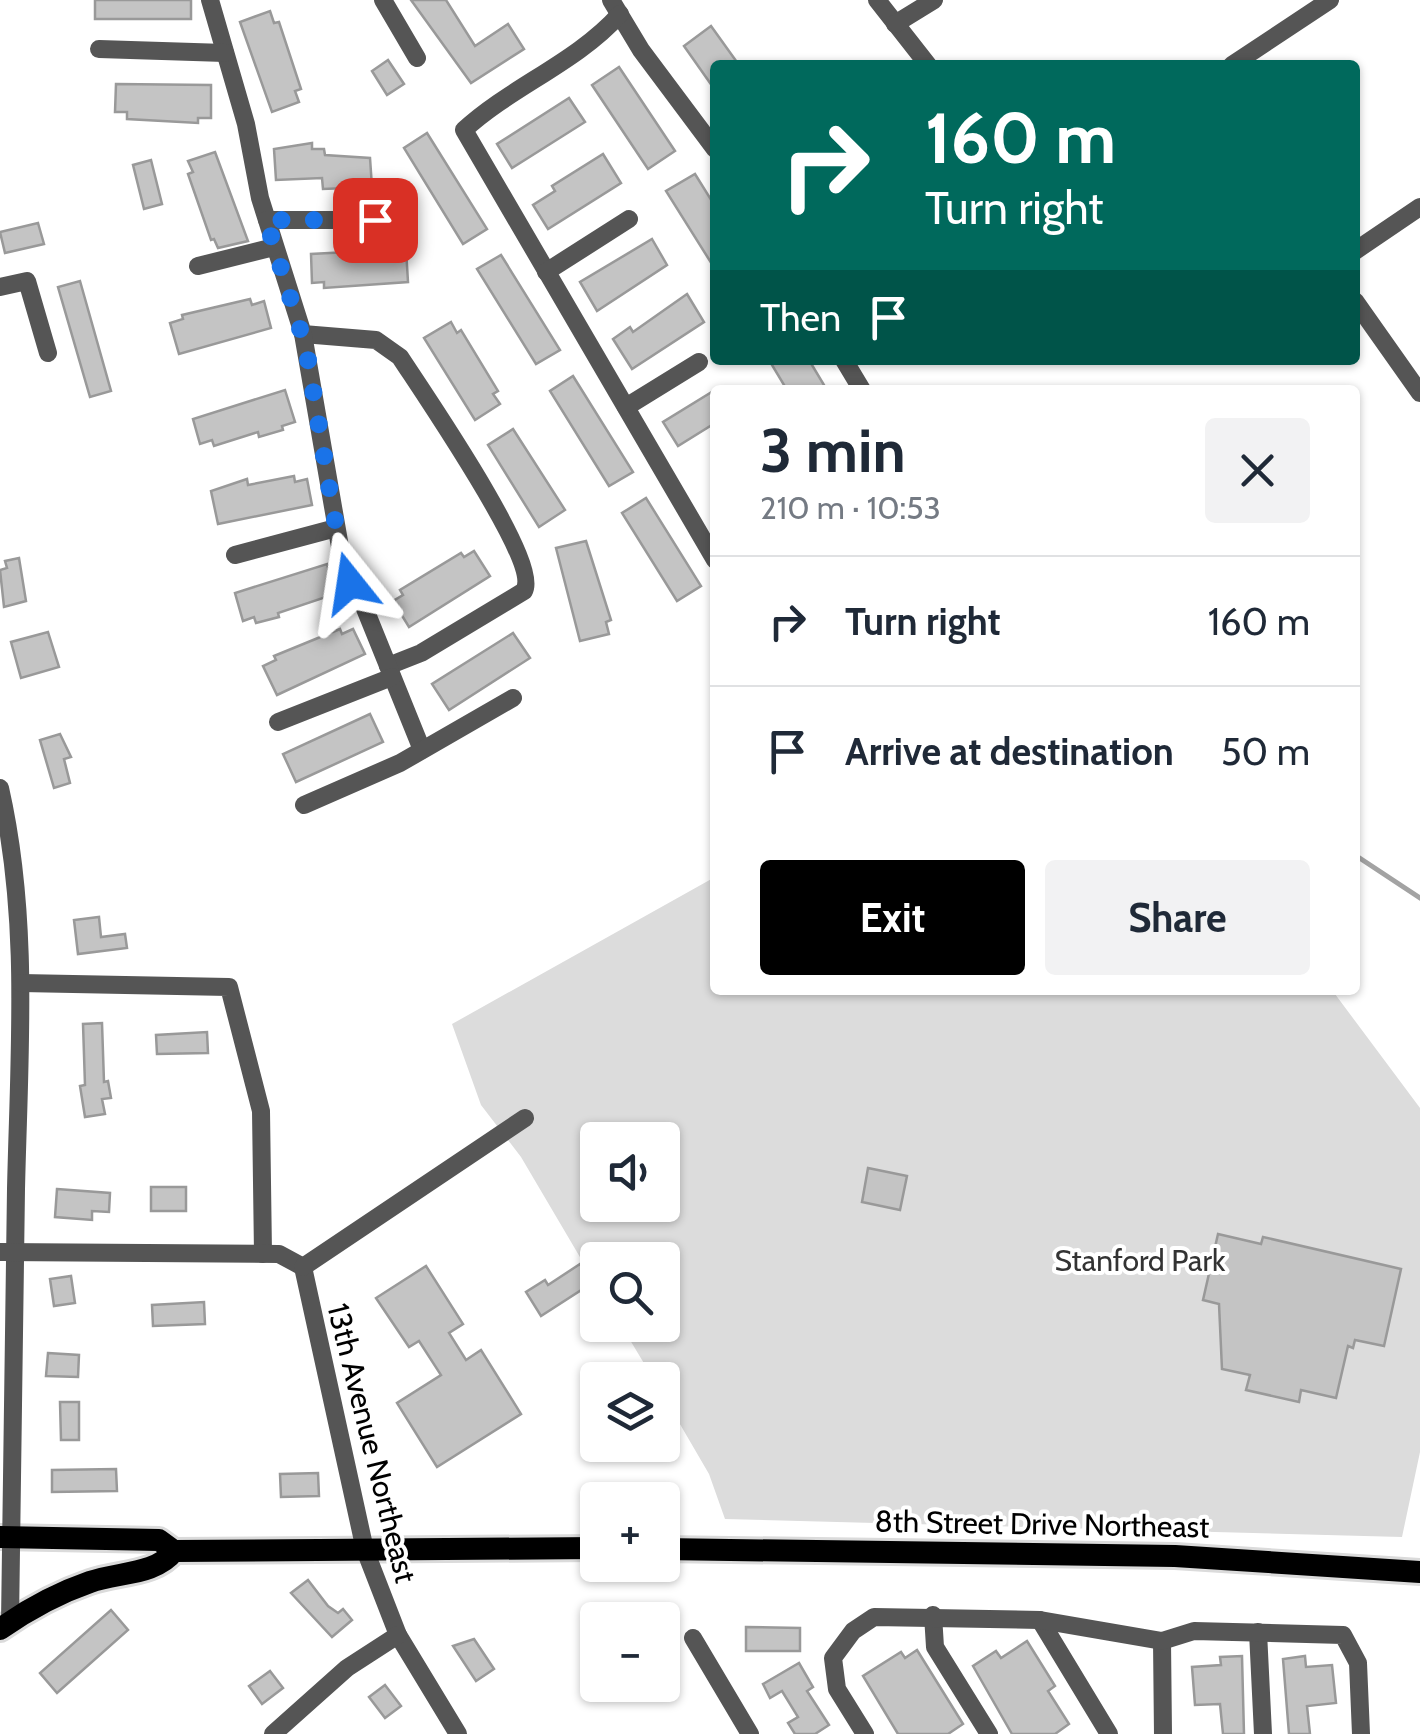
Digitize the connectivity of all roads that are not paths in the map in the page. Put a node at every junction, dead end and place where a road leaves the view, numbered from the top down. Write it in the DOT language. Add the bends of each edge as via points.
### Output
graph roads {
  1 [pos="210,0"];
  2 [pos="383,0"];
  3 [pos="877,0"];
  4 [pos="934,0"];
  5 [pos="1330,0"];
  6 [pos="615,7"];
  7 [pos="895,24"];
  8 [pos="98,48"];
  9 [pos="225,53"];
  10 [pos="417,58"];
  11 [pos="924,60"];
  12 [pos="1240,60"];
  13 [pos="710,142"];
  14 [pos="1420,207"];
  15 [pos="266,220"];
  16 [pos="375,220"];
  17 [pos="629,220"];
  18 [pos="274,248"];
  19 [pos="1360,248"];
  20 [pos="198,266"];
  21 [pos="546,272"];
  22 [pos="0,286"];
  23 [pos="1360,308"];
  24 [pos="303,334"];
  25 [pos="48,352"];
  26 [pos="699,362"];
  27 [pos="1420,393"];
  28 [pos="626,407"];
  29 [pos="336,528"];
  30 [pos="710,551"];
  31 [pos="235,555"];
  32 [pos="390,671"];
  33 [pos="513,698"];
  34 [pos="278,722"];
  35 [pos="422,750"];
  36 [pos="0,788"];
  37 [pos="304,805"];
  38 [pos="21,984"];
  39 [pos="525,1118"];
  40 [pos="7,1252"];
  41 [pos="263,1254"];
  42 [pos="302,1267"];
  43 [pos="5,1537"];
  44 [pos="580,1548"];
  45 [pos="680,1549"];
  46 [pos="365,1550"];
  47 [pos="174,1551"];
  48 [pos="1420,1572"];
  49 [pos="933,1615"];
  50 [pos="1040,1620"];
  51 [pos="5,1626"];
  52 [pos="1258,1632"];
  53 [pos="398,1635"];
  54 [pos="693,1638"];
  55 [pos="1162,1641"];
  56 [pos="273,1734"];
  57 [pos="458,1734"];
  58 [pos="750,1734"];
  59 [pos="865,1734"];
  60 [pos="989,1734"];
  61 [pos="1108,1734"];
  62 [pos="1163,1734"];
  63 [pos="1264,1734"];
  64 [pos="1361,1734"];
  1 -- 9 [label="street"];
  2 -- 10 [label="street"];
  3 -- 7 [label="street"];
  4 -- 7 [label="street"];
  5 -- 12 [label="street"];
  6 -- 13 [label="street"];
  6 -- 21 [label="street" via="602,34 464,130"];
  7 -- 11 [label="street"];
  8 -- 9 [label="street"];
  9 -- 15 [label="street"];
  14 -- 19 [label="street"];
  15 -- 16 [label="street"];
  15 -- 18 [label="street"];
  17 -- 21 [label="street"];
  18 -- 20 [label="street"];
  18 -- 24 [label="street"];
  21 -- 28 [label="street"];
  22 -- 25 [label="street" via="26,281"];
  23 -- 27 [label="street"];
  24 -- 29 [label="street"];
  24 -- 32 [label="street" via="376,340 400,357 516,545 527,582 524,591"];
  26 -- 28 [label="street"];
  28 -- 30 [label="street"];
  29 -- 31 [label="street"];
  29 -- 32 [label="street" via="350,583"];
  32 -- 34 [label="street"];
  32 -- 35 [label="street"];
  33 -- 35 [label="street"];
  35 -- 37 [label="street"];
  36 -- 38 [label="street" via="16,860"];
  38 -- 40 [label="street"];
  38 -- 41 [label="street" via="230,987 260,1111"];
  39 -- 42 [label="street"];
  40 -- 41 [label="street"];
  40 -- 43 [label="street"];
  41 -- 42 [label="street" via="279,1254"];
  42 -- 46 [label="street, 13th Avenue Northeast"];
  43 -- 47 [label="main road" via="159,1540"];
  43 -- 51 [label="street"];
  44 -- 46 [label="main road"];
  45 -- 48 [label="main road, 8th Street Drive Northeast" via="1175,1556"];
  46 -- 47 [label="main road"];
  46 -- 53 [label="street, 13th Avenue Northeast"];
  47 -- 51 [label="main road" via="163,1566 88,1583"];
  49 -- 50 [label="street"];
  49 -- 59 [label="street" via="874,1617 833,1658 838,1689"];
  49 -- 60 [label="street" via="935,1647"];
  50 -- 55 [label="street"];
  50 -- 61 [label="street"];
  52 -- 55 [label="street" via="1194,1631"];
  52 -- 63 [label="street"];
  52 -- 64 [label="street" via="1343,1636 1358,1662"];
  53 -- 56 [label="street" via="348,1668"];
  53 -- 57 [label="street, 13th Avenue Northeast"];
  54 -- 58 [label="street"];
  55 -- 62 [label="street"];
}
